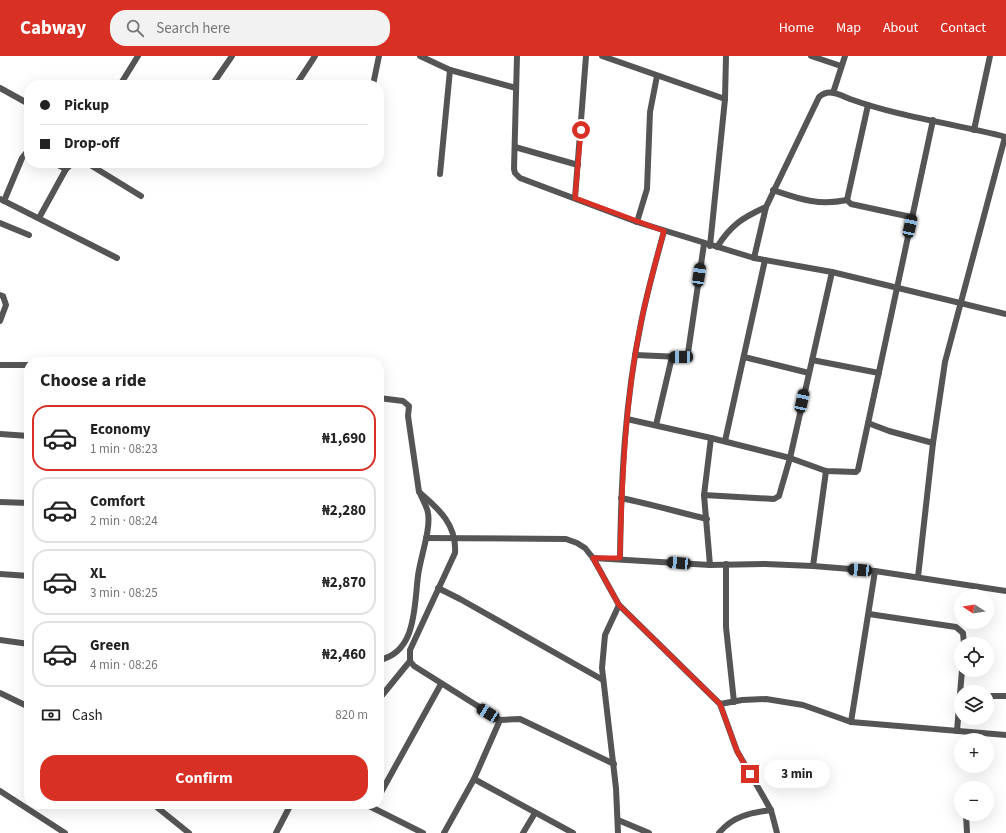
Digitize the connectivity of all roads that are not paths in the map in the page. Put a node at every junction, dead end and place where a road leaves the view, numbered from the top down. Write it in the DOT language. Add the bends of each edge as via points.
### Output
graph roads {
  1 [pos="138,56"];
  2 [pos="232,56"];
  3 [pos="315,56"];
  4 [pos="379,56"];
  5 [pos="420,56"];
  6 [pos="517,56"];
  7 [pos="586,56"];
  8 [pos="602,56"];
  9 [pos="726,56"];
  10 [pos="811,56"];
  11 [pos="845,56"];
  12 [pos="990,56"];
  13 [pos="842,66"];
  14 [pos="450,70"];
  15 [pos="657,76"];
  16 [pos="123,80"];
  17 [pos="215,80"];
  18 [pos="299,80"];
  19 [pos="374,80"];
  20 [pos="0,88"];
  21 [pos="516,88"];
  22 [pos="833,93"];
  23 [pos="725,99"];
  24 [pos="24,101"];
  25 [pos="868,105"];
  26 [pos="933,120"];
  27 [pos="974,130"];
  28 [pos="1006,137"];
  29 [pos="515,147"];
  30 [pos="24,156"];
  31 [pos="578,165"];
  32 [pos="66,168"];
  33 [pos="95,168"];
  34 [pos="440,174"];
  35 [pos="773,190"];
  36 [pos="141,196"];
  37 [pos="575,198"];
  38 [pos="2,200"];
  39 [pos="847,200"];
  40 [pos="766,208"];
  41 [pos="912,217"];
  42 [pos="39,218"];
  43 [pos="637,222"];
  44 [pos="0,223"];
  45 [pos="664,231"];
  46 [pos="29,235"];
  47 [pos="710,246"];
  48 [pos="117,258"];
  49 [pos="754,258"];
  50 [pos="765,260"];
  51 [pos="832,272"];
  52 [pos="897,287"];
  53 [pos="0,295"];
  54 [pos="959,302"];
  55 [pos="1006,314"];
  56 [pos="0,321"];
  57 [pos="635,355"];
  58 [pos="672,357"];
  59 [pos="744,357"];
  60 [pos="812,360"];
  61 [pos="0,365"];
  62 [pos="24,366"];
  63 [pos="808,373"];
  64 [pos="879,373"];
  65 [pos="384,399"];
  66 [pos="627,419"];
  67 [pos="868,423"];
  68 [pos="656,425"];
  69 [pos="0,434"];
  70 [pos="24,436"];
  71 [pos="711,438"];
  72 [pos="725,442"];
  73 [pos="933,443"];
  74 [pos="790,458"];
  75 [pos="826,471"];
  76 [pos="419,492"];
  77 [pos="704,495"];
  78 [pos="621,498"];
  79 [pos="0,502"];
  80 [pos="24,503"];
  81 [pos="707,519"];
  82 [pos="426,538"];
  83 [pos="456,540"];
  84 [pos="593,558"];
  85 [pos="620,558"];
  86 [pos="726,564"];
  87 [pos="710,565"];
  88 [pos="813,566"];
  89 [pos="875,571"];
  90 [pos="0,574"];
  91 [pos="24,576"];
  92 [pos="918,577"];
  93 [pos="438,588"];
  94 [pos="1006,591"];
  95 [pos="619,605"];
  96 [pos="869,614"];
  97 [pos="963,637"];
  98 [pos="0,640"];
  99 [pos="24,643"];
  100 [pos="384,659"];
  101 [pos="410,661"];
  102 [pos="603,680"];
  103 [pos="441,684"];
  104 [pos="0,693"];
  105 [pos="384,693"];
  106 [pos="994,696"];
  107 [pos="1006,696"];
  108 [pos="734,702"];
  109 [pos="720,704"];
  110 [pos="24,705"];
  111 [pos="500,720"];
  112 [pos="851,722"];
  113 [pos="958,725"];
  114 [pos="957,731"];
  115 [pos="1006,735"];
  116 [pos="614,764"];
  117 [pos="474,778"];
  118 [pos="384,787"];
  119 [pos="0,791"];
  120 [pos="24,807"];
  121 [pos="28,809"];
  122 [pos="159,809"];
  123 [pos="288,809"];
  124 [pos="379,809"];
  125 [pos="771,810"];
  126 [pos="535,812"];
  127 [pos="618,820"];
  128 [pos="966,821"];
  129 [pos="65,833"];
  130 [pos="189,833"];
  131 [pos="276,833"];
  132 [pos="423,833"];
  133 [pos="444,833"];
  134 [pos="523,833"];
  135 [pos="573,833"];
  136 [pos="618,833"];
  137 [pos="649,833"];
  138 [pos="719,833"];
  139 [pos="777,833"];
  140 [pos="967,833"];
  1 -- 16 [label="street"];
  2 -- 17 [label="street"];
  3 -- 18 [label="street"];
  4 -- 19 [label="street"];
  5 -- 14 [label="street"];
  6 -- 21 [label="street"];
  7 -- 31 [label="street"];
  8 -- 15 [label="street"];
  9 -- 23 [label="street"];
  10 -- 13 [label="street"];
  11 -- 13 [label="street"];
  12 -- 27 [label="street"];
  13 -- 22 [label="street"];
  14 -- 21 [label="street"];
  14 -- 34 [label="street"];
  15 -- 23 [label="street"];
  15 -- 43 [label="street" via="650,112 647,189"];
  20 -- 24 [label="street"];
  21 -- 29 [label="street"];
  22 -- 25 [label="street"];
  22 -- 35 [label="street" via="828,92 819,97"];
  23 -- 47 [label="street"];
  25 -- 26 [label="street"];
  25 -- 39 [label="street"];
  26 -- 27 [label="street"];
  26 -- 41 [label="street"];
  27 -- 28 [label="street"];
  28 -- 54 [label="street"];
  29 -- 31 [label="street"];
  29 -- 37 [label="street" via="514,169 517,176"];
  30 -- 38 [label="street"];
  31 -- 37 [label="street"];
  32 -- 42 [label="street"];
  33 -- 36 [label="street"];
  35 -- 39 [label="street" via="809,202 831,203"];
  35 -- 40 [label="street"];
  37 -- 43 [label="street"];
  38 -- 42 [label="street"];
  39 -- 41 [label="street" via="851,204"];
  40 -- 47 [label="street" via="744,217"];
  40 -- 49 [label="street"];
  41 -- 52 [label="street"];
  42 -- 48 [label="street"];
  43 -- 45 [label="street"];
  44 -- 46 [label="street"];
  45 -- 47 [label="street"];
  45 -- 57 [label="street"];
  47 -- 49 [label="street"];
  47 -- 58 [label="street" via="688,353 685,356"];
  49 -- 50 [label="street"];
  50 -- 51 [label="street"];
  50 -- 59 [label="street"];
  51 -- 52 [label="street"];
  51 -- 60 [label="street"];
  52 -- 54 [label="street"];
  52 -- 64 [label="street"];
  53 -- 56 [label="street" via="3,296 6,305"];
  54 -- 55 [label="street"];
  54 -- 73 [label="street" via="945,362"];
  57 -- 58 [label="street"];
  57 -- 66 [label="street"];
  58 -- 68 [label="street"];
  59 -- 63 [label="street"];
  59 -- 72 [label="street"];
  60 -- 63 [label="street"];
  60 -- 64 [label="street"];
  61 -- 62 [label="street"];
  63 -- 74 [label="street"];
  64 -- 67 [label="street"];
  65 -- 76 [label="street" via="403,401 409,406 408,416"];
  66 -- 68 [label="street"];
  66 -- 78 [label="street"];
  67 -- 73 [label="street"];
  67 -- 75 [label="street" via="858,470"];
  68 -- 71 [label="street"];
  69 -- 70 [label="street"];
  71 -- 72 [label="street"];
  71 -- 77 [label="street"];
  72 -- 74 [label="street"];
  73 -- 92 [label="street"];
  74 -- 75 [label="street"];
  74 -- 77 [label="street" via="781,493 777,498"];
  75 -- 88 [label="street"];
  76 -- 82 [label="street" via="428,513"];
  76 -- 83 [label="street" via="441,511"];
  77 -- 81 [label="street"];
  78 -- 81 [label="street"];
  78 -- 85 [label="street"];
  79 -- 80 [label="street"];
  81 -- 87 [label="street"];
  82 -- 83 [label="street"];
  82 -- 100 [label="street" via="418,576 414,622 399,651"];
  83 -- 84 [label="street" via="566,539 585,548"];
  83 -- 93 [label="street" via="455,553"];
  84 -- 85 [label="street"];
  84 -- 95 [label="street"];
  85 -- 87 [label="street"];
  86 -- 87 [label="street"];
  86 -- 88 [label="street"];
  86 -- 108 [label="street" via="726,627"];
  88 -- 89 [label="street"];
  89 -- 92 [label="street"];
  89 -- 96 [label="street"];
  90 -- 91 [label="street"];
  92 -- 94 [label="street"];
  93 -- 101 [label="street" via="410,650"];
  93 -- 102 [label="street"];
  95 -- 102 [label="street" via="604,640"];
  95 -- 109 [label="street"];
  96 -- 97 [label="street" via="956,627 963,633"];
  96 -- 112 [label="street"];
  98 -- 99 [label="street"];
  101 -- 103 [label="street"];
  101 -- 105 [label="street"];
  102 -- 116 [label="street"];
  103 -- 111 [label="street"];
  103 -- 118 [label="street"];
  104 -- 110 [label="street"];
  106 -- 107 [label="street"];
  108 -- 109 [label="street"];
  108 -- 112 [label="street" via="766,699 790,702"];
  109 -- 125 [label="street" via="737,751"];
  111 -- 116 [label="street" via="520,719"];
  111 -- 117 [label="street"];
  112 -- 114 [label="street"];
  113 -- 114 [label="street"];
  114 -- 115 [label="street"];
  116 -- 127 [label="street"];
  117 -- 126 [label="street"];
  117 -- 133 [label="street"];
  119 -- 120 [label="street"];
  121 -- 129 [label="street"];
  122 -- 130 [label="street"];
  123 -- 131 [label="street"];
  124 -- 132 [label="street"];
  125 -- 138 [label="street" via="739,816"];
  125 -- 139 [label="street"];
  126 -- 134 [label="street"];
  126 -- 135 [label="street"];
  127 -- 136 [label="street"];
  127 -- 137 [label="street"];
  128 -- 140 [label="street"];
}
